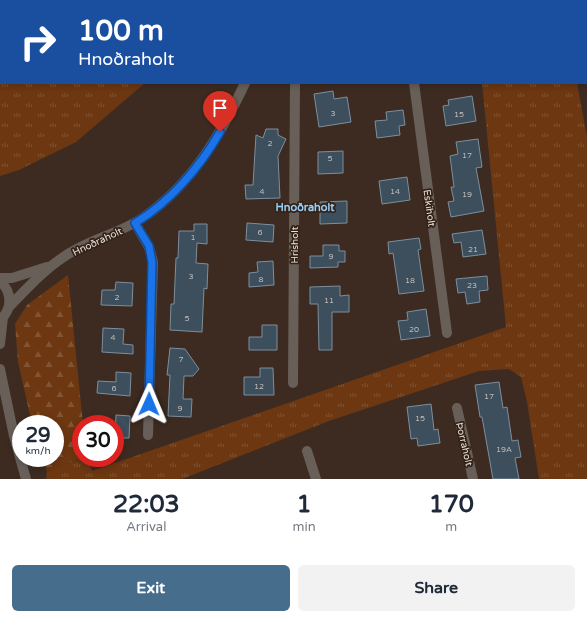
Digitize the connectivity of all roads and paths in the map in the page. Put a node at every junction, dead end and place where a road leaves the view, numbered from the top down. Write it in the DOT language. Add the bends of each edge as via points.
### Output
graph roads {
  1 [pos="245,84"];
  2 [pos="296,84"];
  3 [pos="414,84"];
  4 [pos="135,223"];
  5 [pos="49,267"];
  6 [pos="0,279"];
  7 [pos="9,307"];
  8 [pos="2,318"];
  9 [pos="446,333"];
  10 [pos="0,344"];
  11 [pos="0,369"];
  12 [pos="293,383"];
  13 [pos="457,408"];
  14 [pos="148,435"];
  15 [pos="307,451"];
  16 [pos="26,479"];
  17 [pos="316,479"];
  18 [pos="472,479"];
  1 -- 4 [label="street, Hnoðraholt" via="228,118 198,166 159,205"];
  2 -- 12 [label="street, Hrísholt"];
  3 -- 9 [label="street, Eskiholt"];
  4 -- 5 [label="street, Hnoðraholt" via="76,249"];
  4 -- 14 [label="street" via="149,246 152,262"];
  5 -- 6 [label="street, Hnoðraholt"];
  5 -- 7 [label="street, Hnoðraholt"];
  6 -- 7 [label="street" via="8,293"];
  7 -- 8 [label="street, Hnoðraholt"];
  8 -- 10 [label="street, Hnoðraholt"];
  11 -- 16 [label="street"];
  13 -- 18 [label="street, Þorraholt"];
  15 -- 17 [label="street"];
}
